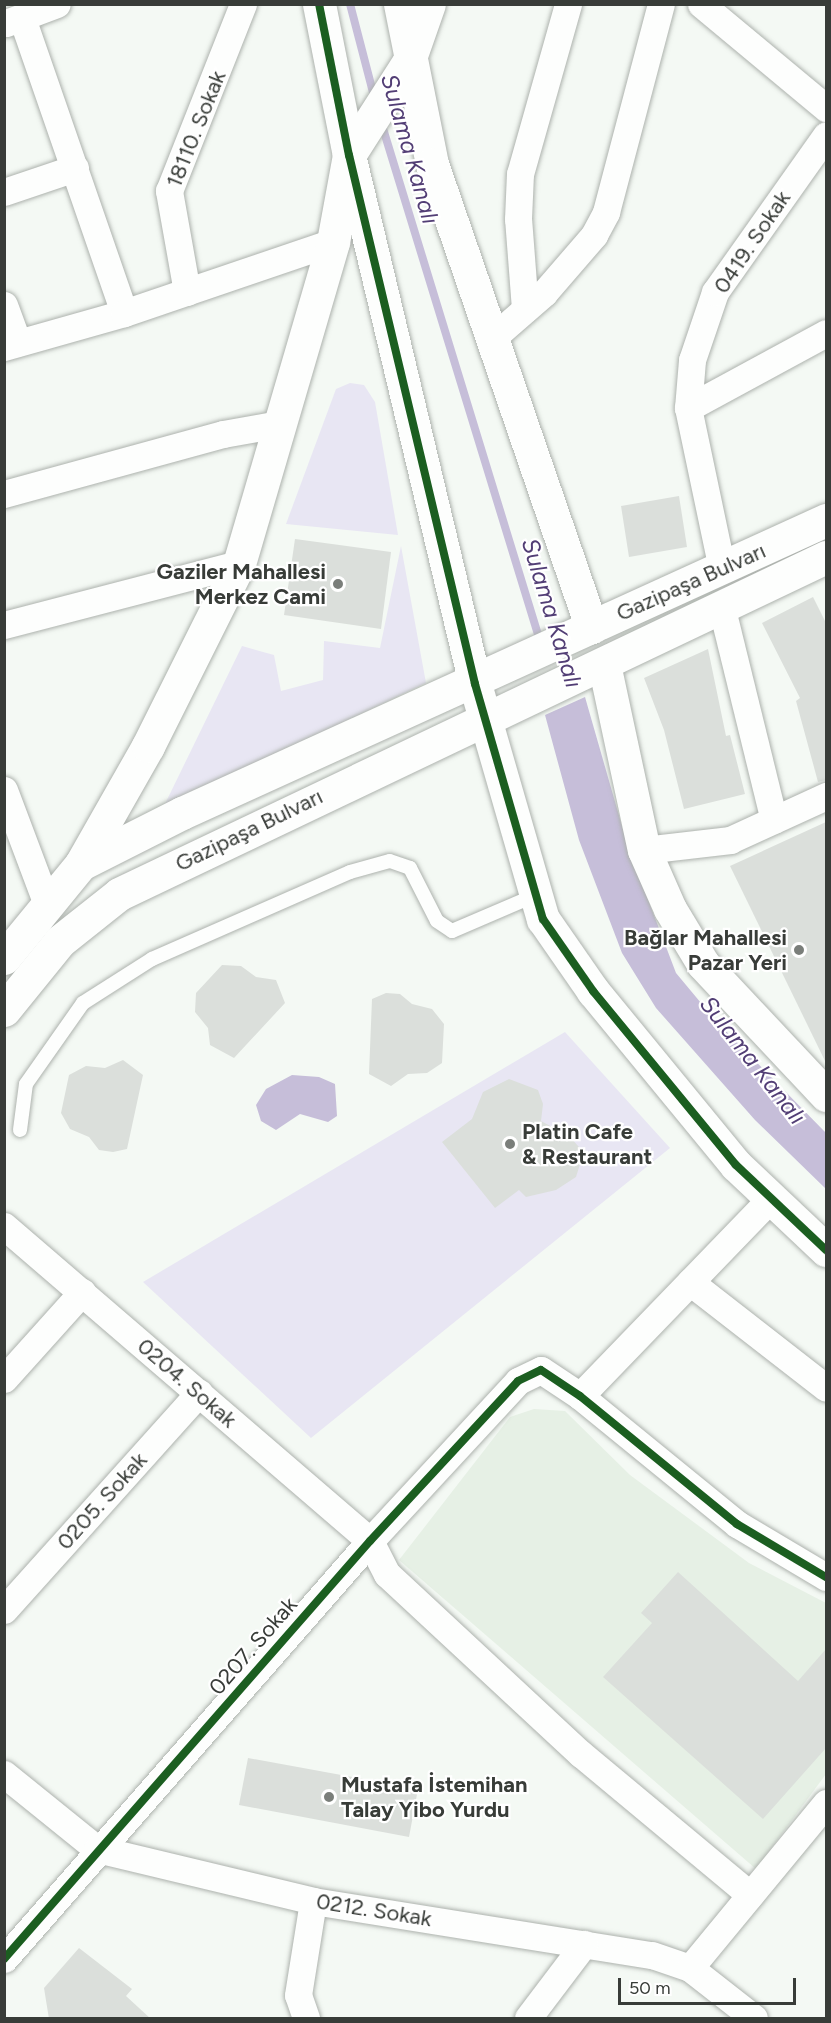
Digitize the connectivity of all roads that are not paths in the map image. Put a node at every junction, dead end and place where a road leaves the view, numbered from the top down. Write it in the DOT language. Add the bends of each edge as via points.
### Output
graph roads {
  1 [pos="57,4"];
  2 [pos="243,4"];
  3 [pos="319,4"];
  4 [pos="400,4"];
  5 [pos="429,4"];
  6 [pos="568,4"];
  7 [pos="661,4"];
  8 [pos="701,4"];
  9 [pos="13,21"];
  10 [pos="409,61"];
  11 [pos="826,108"];
  12 [pos="826,135"];
  13 [pos="349,155"];
  14 [pos="75,168"];
  15 [pos="4,192"];
  16 [pos="333,242"];
  17 [pos="187,292"];
  18 [pos="4,305"];
  19 [pos="525,309"];
  20 [pos="124,313"];
  21 [pos="826,333"];
  22 [pos="489,340"];
  23 [pos="11,345"];
  24 [pos="688,408"];
  25 [pos="279,424"];
  26 [pos="4,494"];
  27 [pos="826,520"];
  28 [pos="826,556"];
  29 [pos="239,564"];
  30 [pos="722,569"];
  31 [pos="722,609"];
  32 [pos="4,625"];
  33 [pos="591,627"];
  34 [pos="593,669"];
  35 [pos="475,684"];
  36 [pos="486,717"];
  37 [pos="4,790"];
  38 [pos="826,796"];
  39 [pos="774,820"];
  40 [pos="644,850"];
  41 [pos="81,864"];
  42 [pos="536,895"];
  43 [pos="48,907"];
  44 [pos="4,958"];
  45 [pos="4,1010"];
  46 [pos="820,1080"];
  47 [pos="20,1130"];
  48 [pos="771,1198"];
  49 [pos="4,1226"];
  50 [pos="826,1250"];
  51 [pos="690,1282"];
  52 [pos="82,1292"];
  53 [pos="4,1379"];
  54 [pos="826,1388"];
  55 [pos="198,1393"];
  56 [pos="580,1396"];
  57 [pos="370,1540"];
  58 [pos="826,1577"];
  59 [pos="4,1610"];
  60 [pos="4,1774"];
  61 [pos="825,1809"];
  62 [pos="98,1849"];
  63 [pos="750,1895"];
  64 [pos="313,1901"];
  65 [pos="584,1944"];
  66 [pos="4,1959"];
  67 [pos="690,1968"];
  68 [pos="727,2010"];
  69 [pos="306,2019"];
  70 [pos="528,2019"];
  71 [pos="754,2019"];
  1 -- 9 [label="street"];
  2 -- 17 [label="street, 18110. Sokak" via="169,191"];
  3 -- 13 [label="street"];
  4 -- 10 [label="street"];
  5 -- 10 [label="street"];
  6 -- 19 [label="street" via="520,174 518,219"];
  7 -- 19 [label="street" via="606,212 575,261"];
  8 -- 11 [label="street"];
  9 -- 14 [label="street"];
  10 -- 13 [label="street"];
  10 -- 22 [label="street" via="432,164"];
  12 -- 24 [label="street, 0419. Sokak" via="715,292 692,360"];
  13 -- 16 [label="street"];
  13 -- 35 [label="street"];
  14 -- 15 [label="street"];
  14 -- 20 [label="street"];
  16 -- 17 [label="street"];
  16 -- 25 [label="street"];
  17 -- 20 [label="street"];
  18 -- 23 [label="street"];
  19 -- 22 [label="street"];
  20 -- 23 [label="street"];
  21 -- 24 [label="street"];
  22 -- 33 [label="street"];
  24 -- 30 [label="street, 0419. Sokak"];
  25 -- 26 [label="street" via="223,434"];
  25 -- 29 [label="street"];
  27 -- 30 [label="street, Gazipaşa Bulvarı"];
  28 -- 31 [label="street, Gazipaşa Bulvarı"];
  29 -- 32 [label="street"];
  29 -- 41 [label="street" via="148,746"];
  30 -- 33 [label="street, Gazipaşa Bulvarı"];
  31 -- 34 [label="street, Gazipaşa Bulvarı"];
  31 -- 39 [label="street"];
  33 -- 35 [label="street, Gazipaşa Bulvarı"];
  34 -- 36 [label="street, Gazipaşa Bulvarı"];
  34 -- 40 [label="street"];
  35 -- 36 [label="street"];
  35 -- 41 [label="street, Gazipaşa Bulvarı" via="182,813"];
  36 -- 42 [label="street"];
  36 -- 45 [label="street, Gazipaşa Bulvarı" via="119,894 60,940"];
  37 -- 43 [label="street"];
  38 -- 39 [label="street"];
  39 -- 40 [label="street" via="730,840"];
  40 -- 46 [label="street" via="670,909 703,964"];
  41 -- 43 [label="street, Gazipaşa Bulvarı"];
  42 -- 47 [label="lane" via="452,931 437,921 410,868 390,861 350,872 152,959 83,1003 26,1084"];
  42 -- 48 [label="street" via="543,919 593,991 736,1166"];
  43 -- 44 [label="street, Gazipaşa Bulvarı"];
  48 -- 50 [label="street"];
  48 -- 51 [label="street"];
  49 -- 52 [label="street, 0204. Sokak"];
  51 -- 54 [label="street"];
  51 -- 56 [label="street"];
  52 -- 53 [label="street"];
  52 -- 55 [label="street, 0204. Sokak"];
  55 -- 57 [label="street, 0204. Sokak"];
  55 -- 59 [label="street, 0205. Sokak"];
  56 -- 57 [label="street, 0207. Sokak" via="541,1370 518,1381"];
  56 -- 58 [label="street" via="737,1524"];
  57 -- 62 [label="street, 0207. Sokak"];
  57 -- 63 [label="street" via="387,1574 582,1754"];
  60 -- 62 [label="street, 0212. Sokak"];
  61 -- 63 [label="street"];
  62 -- 64 [label="street, 0212. Sokak"];
  62 -- 66 [label="street, 0207. Sokak"];
  63 -- 67 [label="street"];
  64 -- 65 [label="street, 0212. Sokak"];
  64 -- 69 [label="street" via="298,1995"];
  65 -- 67 [label="street, 0212. Sokak" via="652,1955"];
  65 -- 70 [label="street"];
  67 -- 68 [label="street, 0212. Sokak"];
  68 -- 71 [label="street, 0212. Sokak"];
}
